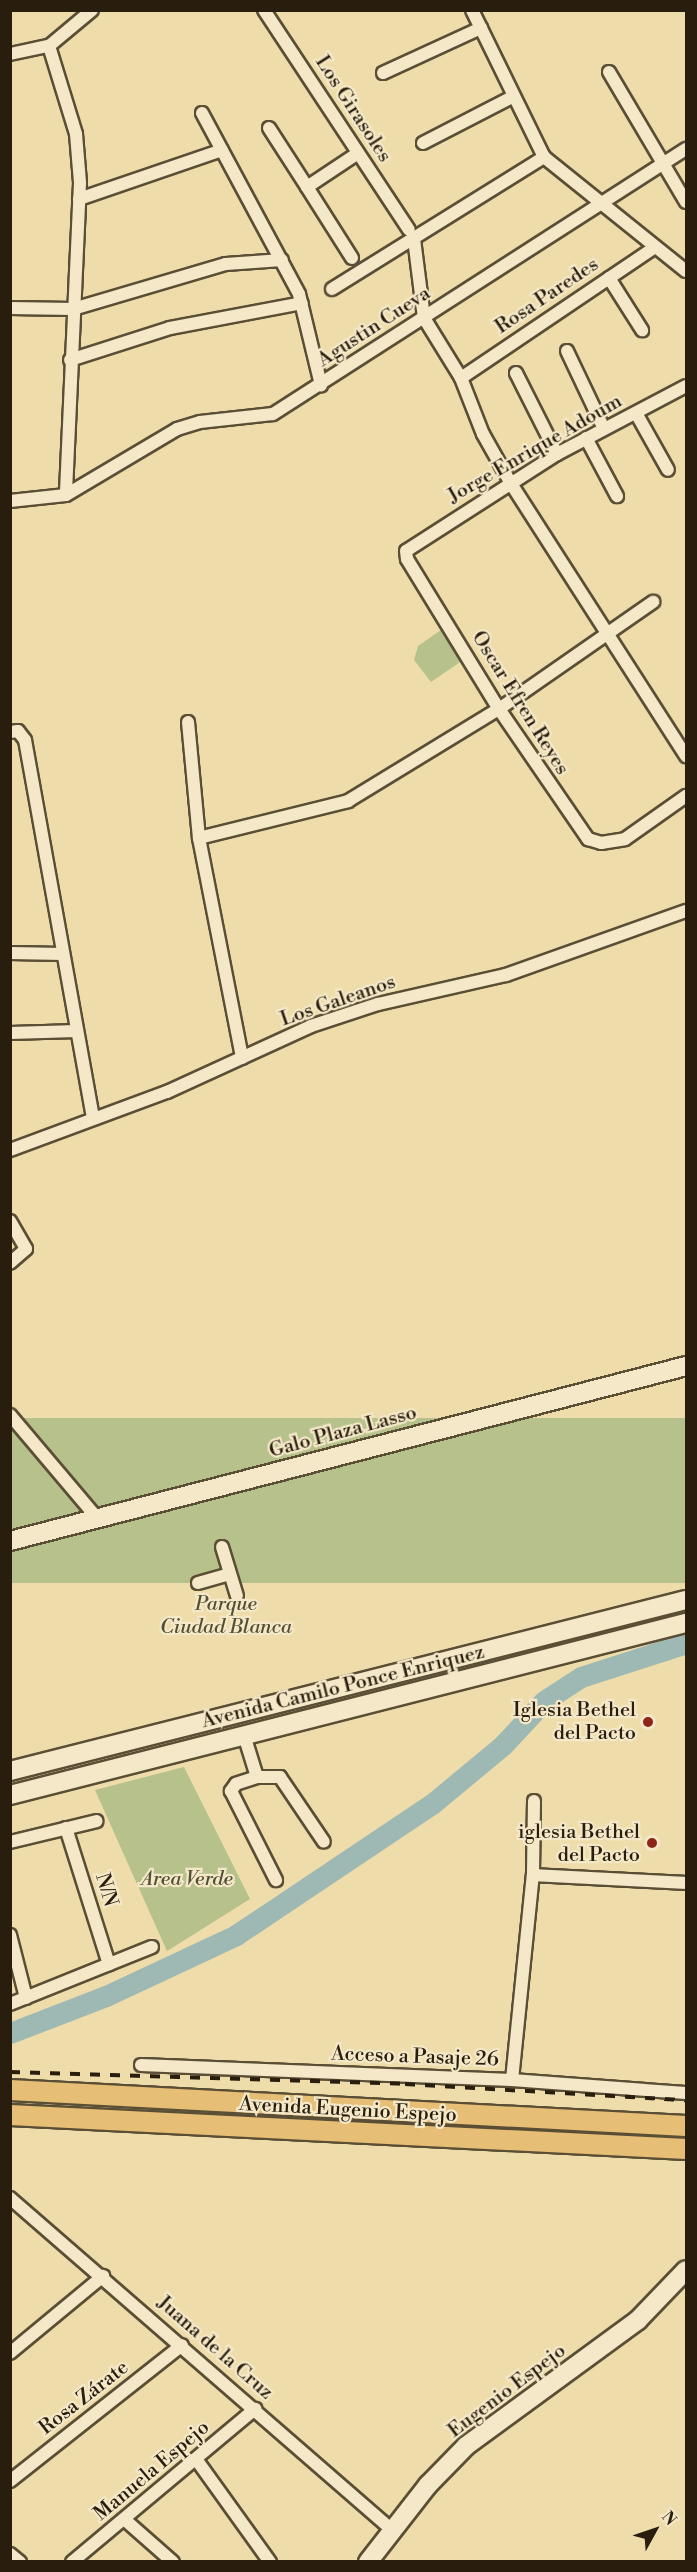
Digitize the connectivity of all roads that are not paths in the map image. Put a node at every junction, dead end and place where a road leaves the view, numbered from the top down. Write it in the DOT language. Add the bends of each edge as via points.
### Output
graph roads {
  1 [pos="92,10"];
  2 [pos="264,10"];
  3 [pos="472,10"];
  4 [pos="481,28"];
  5 [pos="49,46"];
  6 [pos="10,54"];
  7 [pos="609,72"];
  8 [pos="383,73"];
  9 [pos="514,96"];
  10 [pos="202,113"];
  11 [pos="269,128"];
  12 [pos="423,143"];
  13 [pos="687,149"];
  14 [pos="222,150"];
  15 [pos="358,153"];
  16 [pos="544,157"];
  17 [pos="664,163"];
  18 [pos="307,187"];
  19 [pos="79,199"];
  20 [pos="600,202"];
  21 [pos="687,202"];
  22 [pos="411,234"];
  23 [pos="656,247"];
  24 [pos="352,258"];
  25 [pos="282,260"];
  26 [pos="687,271"];
  27 [pos="609,278"];
  28 [pos="332,289"];
  29 [pos="302,303"];
  30 [pos="10,308"];
  31 [pos="73,309"];
  32 [pos="424,318"];
  33 [pos="642,330"];
  34 [pos="567,351"];
  35 [pos="70,360"];
  36 [pos="516,373"];
  37 [pos="461,378"];
  38 [pos="321,385"];
  39 [pos="685,389"];
  40 [pos="636,413"];
  41 [pos="604,429"];
  42 [pos="586,438"];
  43 [pos="557,454"];
  44 [pos="668,470"];
  45 [pos="510,482"];
  46 [pos="66,495"];
  47 [pos="617,496"];
  48 [pos="10,501"];
  49 [pos="406,551"];
  50 [pos="653,602"];
  51 [pos="608,631"];
  52 [pos="499,709"];
  53 [pos="188,722"];
  54 [pos="10,732"];
  55 [pos="687,756"];
  56 [pos="687,796"];
  57 [pos="199,838"];
  58 [pos="687,911"];
  59 [pos="10,953"];
  60 [pos="63,954"];
  61 [pos="77,1030"];
  62 [pos="10,1033"];
  63 [pos="242,1058"];
  64 [pos="93,1119"];
  65 [pos="10,1150"];
  66 [pos="10,1221"];
  67 [pos="10,1263"];
  68 [pos="687,1366"];
  69 [pos="10,1415"];
  70 [pos="98,1519"];
  71 [pos="10,1541"];
  72 [pos="222,1547"];
  73 [pos="230,1574"];
  74 [pos="198,1583"];
  75 [pos="237,1596"];
  76 [pos="687,1600"];
  77 [pos="687,1623"];
  78 [pos="244,1735"];
  79 [pos="10,1771"];
  80 [pos="257,1777"];
  81 [pos="10,1795"];
  82 [pos="534,1801"];
  83 [pos="97,1821"];
  84 [pos="66,1828"];
  85 [pos="10,1842"];
  86 [pos="324,1842"];
  87 [pos="533,1875"];
  88 [pos="276,1880"];
  89 [pos="687,1883"];
  90 [pos="10,1935"];
  91 [pos="152,1947"];
  92 [pos="109,1964"];
  93 [pos="26,1998"];
  94 [pos="10,2004"];
  95 [pos="141,2065"];
  96 [pos="512,2080"];
  97 [pos="10,2090"];
  98 [pos="687,2093"];
  99 [pos="10,2115"];
  100 [pos="687,2126"];
  101 [pos="687,2149"];
  102 [pos="13,2205"];
  103 [pos="687,2270"];
  104 [pos="103,2276"];
  105 [pos="182,2345"];
  106 [pos="10,2353"];
  107 [pos="255,2409"];
  108 [pos="196,2460"];
  109 [pos="10,2481"];
  110 [pos="124,2519"];
  111 [pos="391,2529"];
  112 [pos="10,2554"];
  113 [pos="20,2562"];
  114 [pos="72,2562"];
  115 [pos="172,2562"];
  116 [pos="270,2562"];
  117 [pos="368,2562"];
  1 -- 5 [label="street"];
  2 -- 15 [label="street, Los Girasoles"];
  3 -- 4 [label="street"];
  4 -- 8 [label="street"];
  4 -- 9 [label="street"];
  5 -- 6 [label="street"];
  5 -- 19 [label="street" via="76,134"];
  7 -- 17 [label="street"];
  9 -- 12 [label="street"];
  9 -- 16 [label="street"];
  10 -- 14 [label="street"];
  11 -- 18 [label="street"];
  13 -- 17 [label="street, Agustin Cueva"];
  14 -- 19 [label="street"];
  14 -- 25 [label="street"];
  15 -- 18 [label="street"];
  15 -- 22 [label="street, Los Girasoles"];
  16 -- 20 [label="street"];
  16 -- 22 [label="street"];
  17 -- 20 [label="street, Agustin Cueva"];
  17 -- 21 [label="street"];
  18 -- 24 [label="street"];
  19 -- 31 [label="street"];
  20 -- 23 [label="street"];
  20 -- 32 [label="street, Agustin Cueva"];
  22 -- 28 [label="street"];
  22 -- 32 [label="street"];
  23 -- 26 [label="street"];
  23 -- 27 [label="street, Rosa Paredes"];
  25 -- 29 [label="street"];
  25 -- 31 [label="street" via="226,264"];
  27 -- 33 [label="street"];
  27 -- 37 [label="street, Rosa Paredes"];
  29 -- 35 [label="street" via="170,328"];
  29 -- 38 [label="street"];
  30 -- 31 [label="street"];
  31 -- 35 [label="street"];
  32 -- 37 [label="street"];
  32 -- 38 [label="street, Agustin Cueva"];
  34 -- 41 [label="street"];
  35 -- 46 [label="street"];
  36 -- 43 [label="street"];
  37 -- 45 [label="street" via="483,434"];
  38 -- 46 [label="street, Agustin Cueva" via="273,414 200,422 177,429"];
  39 -- 40 [label="street, Jorge Enrique Adoum"];
  40 -- 41 [label="street, Jorge Enrique Adoum"];
  40 -- 44 [label="street"];
  41 -- 42 [label="street, Jorge Enrique Adoum"];
  42 -- 43 [label="street, Jorge Enrique Adoum"];
  42 -- 47 [label="street"];
  43 -- 45 [label="street, Jorge Enrique Adoum"];
  45 -- 49 [label="street, Jorge Enrique Adoum"];
  45 -- 51 [label="street"];
  46 -- 48 [label="street"];
  49 -- 52 [label="street, Oscar Efren Reyes"];
  50 -- 51 [label="street"];
  51 -- 52 [label="street"];
  51 -- 55 [label="street"];
  52 -- 56 [label="street, Oscar Efren Reyes" via="579,831 601,843 625,839"];
  52 -- 57 [label="street" via="348,801"];
  53 -- 57 [label="street"];
  54 -- 60 [label="street" via="18,731 25,740"];
  57 -- 63 [label="street"];
  58 -- 63 [label="street, Los Galeanos" via="506,975 367,1008 311,1026"];
  59 -- 60 [label="street"];
  60 -- 61 [label="street"];
  61 -- 62 [label="street"];
  61 -- 64 [label="street"];
  63 -- 64 [label="street, Los Galeanos"];
  64 -- 65 [label="street, Los Galeanos"];
  66 -- 67 [label="street" via="26,1249"];
  68 -- 70 [label="main road, Galo Plaza Lasso"];
  69 -- 70 [label="street"];
  70 -- 71 [label="main road, Galo Plaza Lasso"];
  72 -- 73 [label="street"];
  73 -- 74 [label="street"];
  73 -- 75 [label="street"];
  76 -- 79 [label="main road, Avenida Camilo Ponce Enriquez"];
  77 -- 78 [label="main road, Avenida Camilo Ponce Enriquez"];
  78 -- 80 [label="street"];
  78 -- 81 [label="main road, Avenida Camilo Ponce Enriquez"];
  80 -- 86 [label="street" via="280,1777"];
  80 -- 88 [label="street" via="236,1784 231,1791"];
  82 -- 87 [label="street"];
  83 -- 84 [label="street"];
  84 -- 85 [label="street"];
  84 -- 92 [label="street, N/N"];
  87 -- 89 [label="street"];
  87 -- 96 [label="street"];
  90 -- 93 [label="street"];
  91 -- 92 [label="street"];
  92 -- 93 [label="street"];
  93 -- 94 [label="street"];
  95 -- 96 [label="street, Acceso a Pasaje 26"];
  96 -- 98 [label="street, Acceso a Pasaje 26"];
  97 -- 100 [label="main road, Avenida Eugenio Espejo"];
  99 -- 101 [label="main road, Avenida Eugenio Espejo"];
  102 -- 104 [label="street, Juana de la Cruz"];
  103 -- 111 [label="main road, Eugenio Espejo" via="638,2320 466,2446"];
  104 -- 105 [label="street, Juana de la Cruz"];
  104 -- 106 [label="street"];
  105 -- 107 [label="street, Juana de la Cruz"];
  105 -- 109 [label="street, Rosa Zárate"];
  107 -- 108 [label="street, Manuela Espejo"];
  107 -- 111 [label="street, Juana de la Cruz"];
  108 -- 110 [label="street, Manuela Espejo"];
  108 -- 116 [label="street"];
  110 -- 114 [label="street, Manuela Espejo"];
  110 -- 115 [label="street"];
  111 -- 117 [label="main road, Eugenio Espejo"];
  112 -- 113 [label="street"];
}
